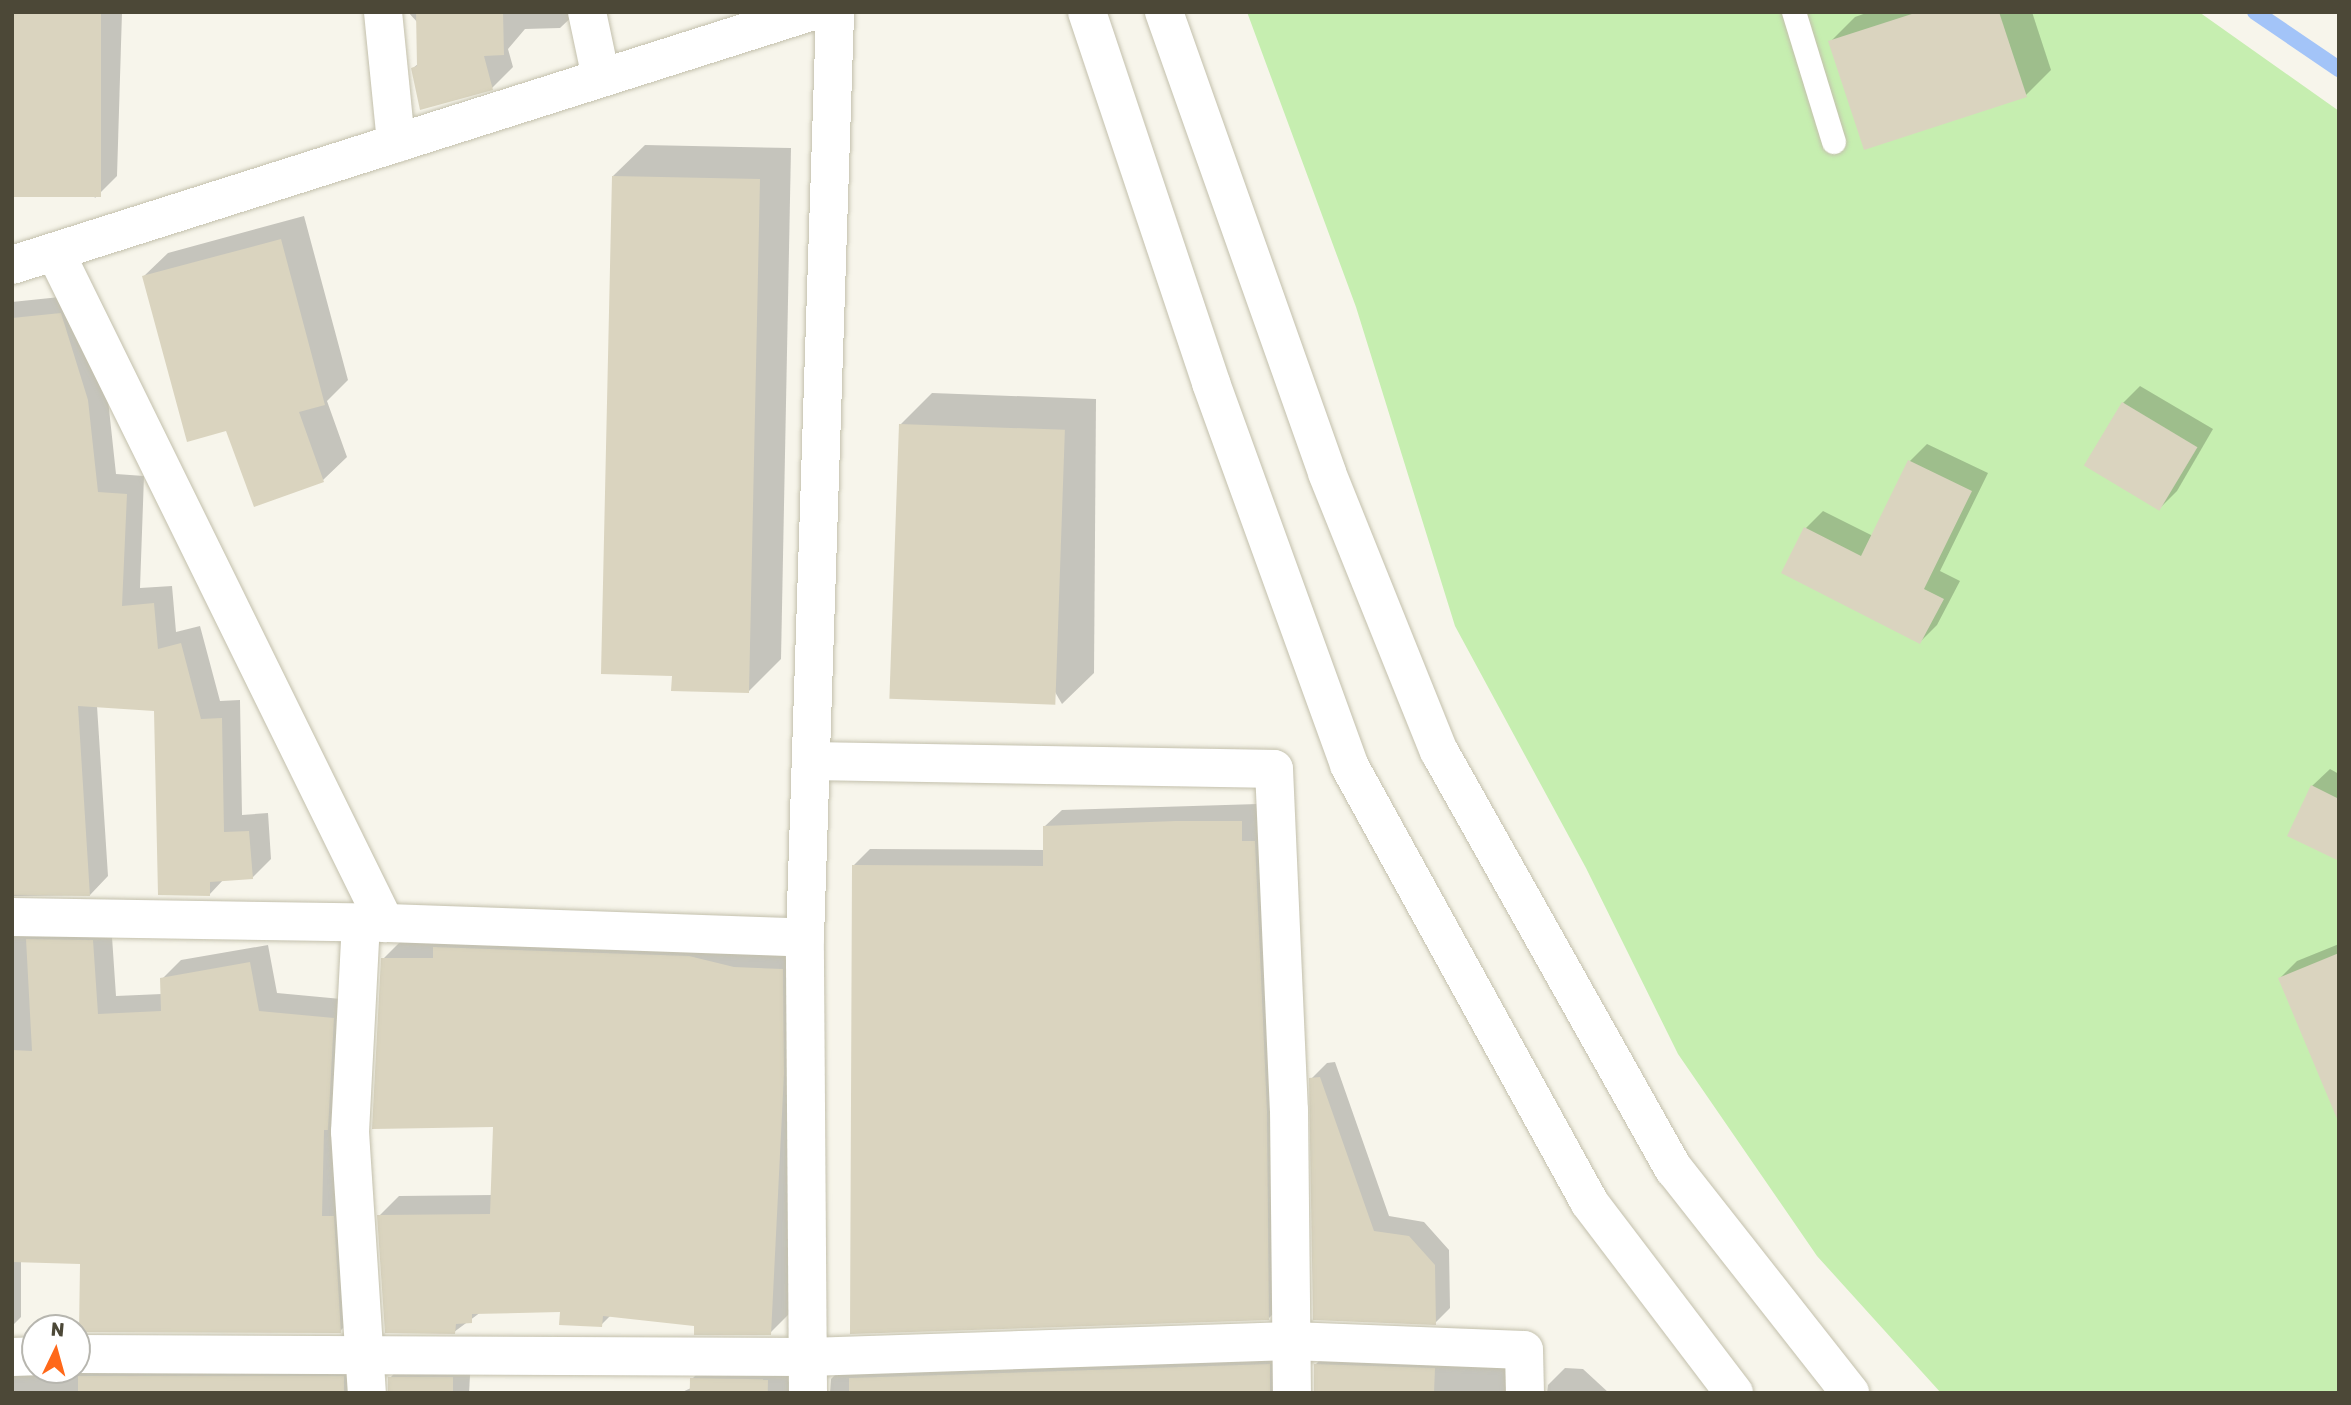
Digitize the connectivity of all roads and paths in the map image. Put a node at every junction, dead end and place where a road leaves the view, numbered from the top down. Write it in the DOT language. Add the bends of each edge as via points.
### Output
graph roads {
  1 [pos="383,12"];
  2 [pos="587,12"];
  3 [pos="810,12"];
  4 [pos="835,12"];
  5 [pos="1087,12"];
  6 [pos="1164,12"];
  7 [pos="1794,12"];
  8 [pos="601,78"];
  9 [pos="1834,142"];
  10 [pos="396,143"];
  11 [pos="54,252"];
  12 [pos="12,265"];
  13 [pos="814,761"];
  14 [pos="12,917"];
  15 [pos="373,922"];
  16 [pos="805,938"];
  17 [pos="1291,1341"];
  18 [pos="91,1353"];
  19 [pos="367,1375"];
  20 [pos="808,1375"];
  21 [pos="1292,1393"];
  22 [pos="1525,1393"];
  23 [pos="1734,1393"];
  24 [pos="1850,1393"];
  1 -- 10 [label="street"];
  2 -- 8 [label="street"];
  3 -- 8 [label="street"];
  4 -- 13 [label="street"];
  5 -- 23 [label="street" via="1211,383 1349,765 1589,1202"];
  6 -- 24 [label="street" via="1326,472 1439,751 1674,1169"];
  7 -- 9 [label="lane"];
  8 -- 10 [label="street"];
  10 -- 11 [label="street"];
  11 -- 12 [label="street"];
  11 -- 15 [label="street"];
  13 -- 16 [label="street"];
  13 -- 17 [label="street" via="1274,769 1289,1110"];
  14 -- 15 [label="street"];
  15 -- 16 [label="street"];
  15 -- 19 [label="street" via="350,1132"];
  16 -- 20 [label="street"];
  17 -- 20 [label="street"];
  17 -- 21 [label="street"];
  17 -- 22 [label="street" via="1524,1350"];
  18 -- 19 [label="street" via="149,1351"];
  19 -- 20 [label="street"];
}
